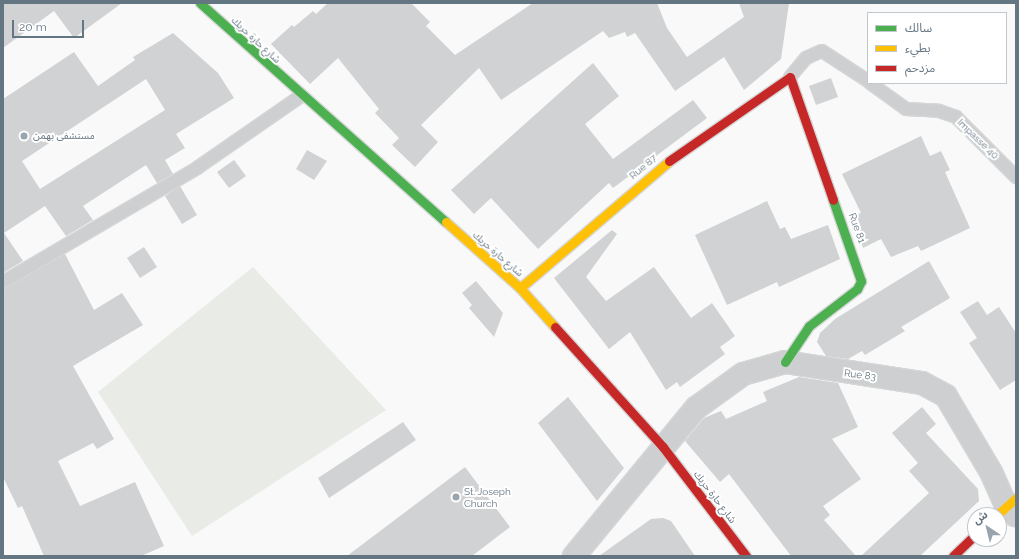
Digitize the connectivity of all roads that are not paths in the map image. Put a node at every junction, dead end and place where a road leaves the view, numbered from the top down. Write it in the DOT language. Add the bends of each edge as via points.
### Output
graph roads {
  1 [pos="200,3"];
  2 [pos="790,77"];
  3 [pos="867,80"];
  4 [pos="872,84"];
  5 [pos="301,96"];
  6 [pos="1016,176"];
  7 [pos="3,282"];
  8 [pos="520,288"];
  9 [pos="785,362"];
  10 [pos="663,447"];
  11 [pos="1009,512"];
  12 [pos="967,543"];
  13 [pos="574,556"];
  14 [pos="746,556"];
  15 [pos="953,556"];
  1 -- 5 [label="street, شارع حارة حريك"];
  2 -- 3 [label="lane, Impasse 40" via="806,58 822,51 831,53"];
  2 -- 8 [label="street, Rue 87" via="679,152"];
  2 -- 9 [label="street, Rue 81" via="861,281 858,289 827,309 809,326"];
  4 -- 6 [label="lane, Impasse 40" via="906,109 940,111 956,118"];
  5 -- 7 [label="lane" via="191,172"];
  5 -- 8 [label="street, شارع حارة حريك"];
  8 -- 10 [label="street, شارع حارة حريك"];
  9 -- 10 [label="street, Rue 83" via="743,374 696,408"];
  9 -- 11 [label="street, Rue 83" via="922,382 946,396 991,472"];
  10 -- 13 [label="street, Rue 83"];
  10 -- 14 [label="street, شارع حارة حريك"];
  12 -- 15 [label="street"];
}
